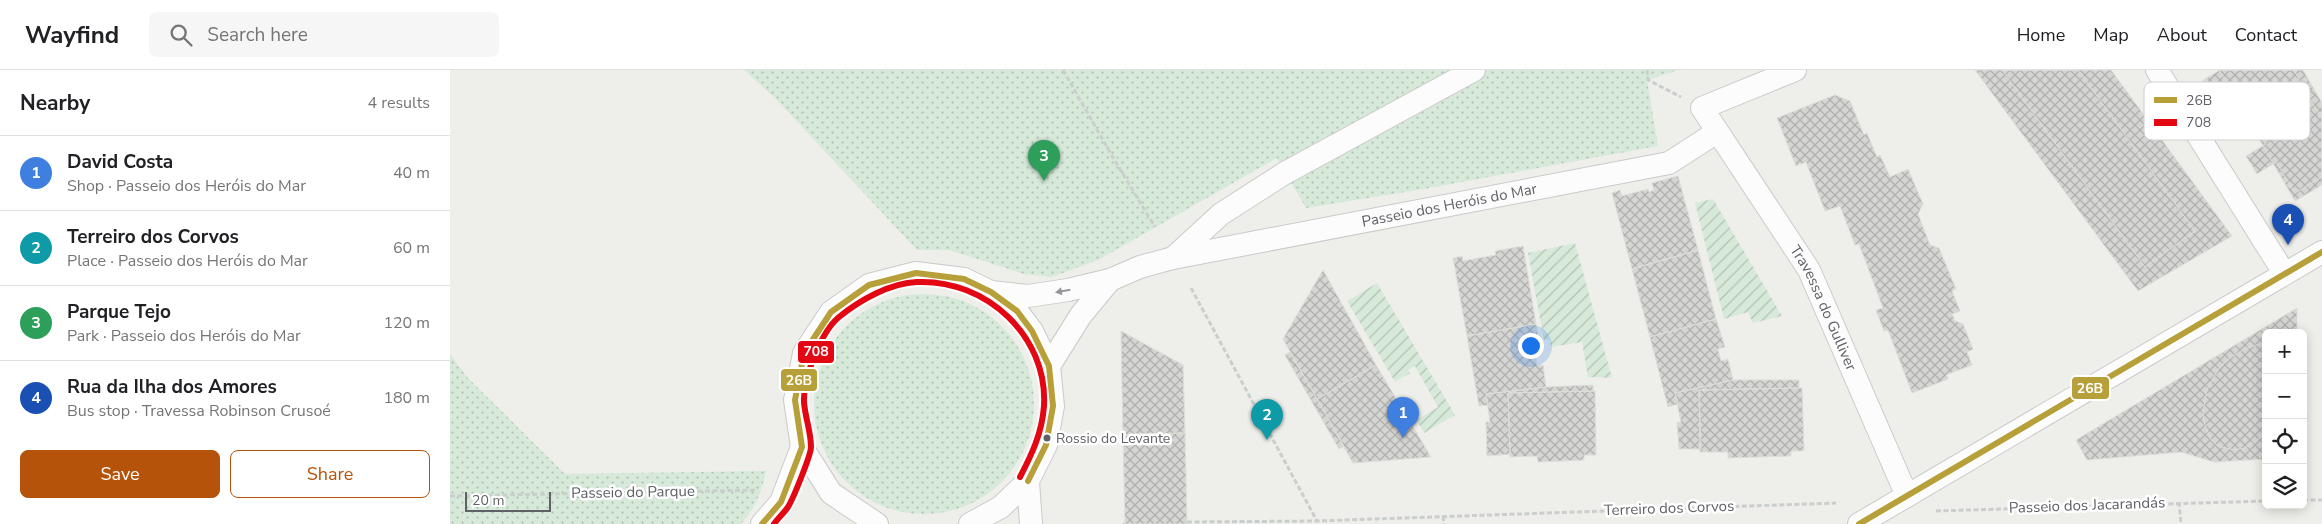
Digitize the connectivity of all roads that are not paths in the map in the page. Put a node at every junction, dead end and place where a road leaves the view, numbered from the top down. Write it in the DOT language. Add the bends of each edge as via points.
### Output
graph roads {
  1 [pos="1474,70"];
  2 [pos="1794,70"];
  3 [pos="2157,70"];
  4 [pos="2165,82"];
  5 [pos="1717,132"];
  6 [pos="2201,140"];
  7 [pos="2322,252"];
  8 [pos="1173,258"];
  9 [pos="2284,273"];
  10 [pos="1110,280"];
  11 [pos="991,292"];
  12 [pos="1048,366"];
  13 [pos="802,447"];
  14 [pos="1028,481"];
  15 [pos="1907,496"];
  16 [pos="1892,516"];
  17 [pos="762,524"];
  18 [pos="876,524"];
  19 [pos="970,524"];
  20 [pos="1031,524"];
  21 [pos="1859,524"];
  1 -- 8 [label="street, Passeio dos Heróis do Mar" via="1285,173 1222,214"];
  2 -- 5 [label="street, Travessa do Gulliver" via="1702,108"];
  3 -- 4 [label="street"];
  5 -- 8 [label="street, Passeio dos Heróis do Mar" via="1670,164"];
  5 -- 15 [label="street, Travessa do Gulliver" via="1809,270"];
  6 -- 9 [label="street"];
  7 -- 9 [label="street"];
  8 -- 10 [label="street, Passeio dos Heróis do Mar"];
  9 -- 15 [label="street"];
  10 -- 11 [label="street, Passeio dos Heróis do Mar, one-way" via="1028,296"];
  10 -- 12 [label="street, Passeio dos Heróis do Mar" via="1080,315"];
  11 -- 12 [label="street" via="1017,311 1032,331"];
  11 -- 13 [label="street" via="964,279 916,273 870,285 831,312 804,353 794,400"];
  12 -- 14 [label="street" via="1053,406 1048,439"];
  13 -- 17 [label="street" via="781,502"];
  13 -- 18 [label="street" via="831,493"];
  14 -- 19 [label="street" via="1001,507"];
  14 -- 20 [label="street"];
  15 -- 16 [label="street"];
  16 -- 21 [label="street"];
}
